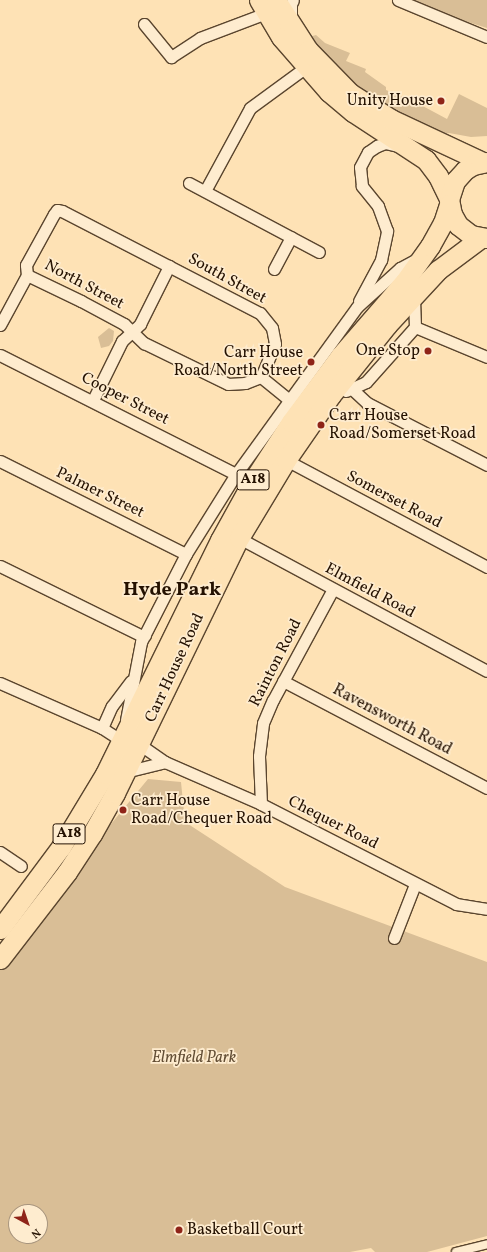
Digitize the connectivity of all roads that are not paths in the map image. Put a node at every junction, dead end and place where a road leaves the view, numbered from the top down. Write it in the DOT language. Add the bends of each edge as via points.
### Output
graph roads {
  1 [pos="294,0"];
  2 [pos="398,0"];
  3 [pos="267,4"];
  4 [pos="144,24"];
  5 [pos="291,26"];
  6 [pos="487,37"];
  7 [pos="306,67"];
  8 [pos="410,148"];
  9 [pos="485,162"];
  10 [pos="189,183"];
  11 [pos="205,191"];
  12 [pos="449,202"];
  13 [pos="291,237"];
  14 [pos="484,238"];
  15 [pos="319,252"];
  16 [pos="382,253"];
  17 [pos="423,256"];
  18 [pos="169,266"];
  19 [pos="274,269"];
  20 [pos="398,270"];
  21 [pos="27,275"];
  22 [pos="414,296"];
  23 [pos="357,308"];
  24 [pos="0,325"];
  25 [pos="415,327"];
  26 [pos="133,333"];
  27 [pos="0,355"];
  28 [pos="487,357"];
  29 [pos="262,377"];
  30 [pos="352,389"];
  31 [pos="331,395"];
  32 [pos="93,400"];
  33 [pos="289,400"];
  34 [pos="286,460"];
  35 [pos="0,461"];
  36 [pos="487,465"];
  37 [pos="236,474"];
  38 [pos="239,538"];
  39 [pos="186,554"];
  40 [pos="0,566"];
  41 [pos="487,568"];
  42 [pos="333,589"];
  43 [pos="145,635"];
  44 [pos="487,671"];
  45 [pos="133,679"];
  46 [pos="283,681"];
  47 [pos="0,683"];
  48 [pos="102,728"];
  49 [pos="128,740"];
  50 [pos="165,762"];
  51 [pos="125,772"];
  52 [pos="487,788"];
  53 [pos="260,804"];
  54 [pos="0,852"];
  55 [pos="21,866"];
  56 [pos="415,884"];
  57 [pos="487,909"];
  58 [pos="0,929"];
  59 [pos="394,938"];
  60 [pos="0,959"];
  61 [pos="487,1244"];
  62 [pos="456,1252"];
  1 -- 5 [label="street" via="291,4"];
  2 -- 6 [label="street"];
  3 -- 4 [label="street" via="200,38 171,57"];
  3 -- 5 [label="highway"];
  3 -- 7 [label="highway"];
  5 -- 9 [label="highway" via="308,50 350,93 392,119"];
  7 -- 8 [label="highway" via="329,92 353,112"];
  7 -- 11 [label="street" via="250,108"];
  8 -- 12 [label="highway" via="426,160 438,176"];
  8 -- 16 [label="street" via="385,144 377,146 368,152 360,167 362,186 378,206 387,231"];
  9 -- 12 [label="highway, Carr House Road" via="465,170 455,181"];
  10 -- 11 [label="street"];
  11 -- 13 [label="street"];
  12 -- 14 [label="highway" via="458,225 471,235"];
  12 -- 17 [label="highway, Carr House Road / A18" via="443,223"];
  13 -- 15 [label="street"];
  13 -- 19 [label="street"];
  14 -- 22 [label="highway, Carr House Road / A18" via="452,258"];
  16 -- 20 [label="street" via="386,264"];
  16 -- 23 [label="street"];
  17 -- 20 [label="street"];
  17 -- 49 [label="highway, Carr House Road / A18" via="340,356 291,422 252,482 220,540"];
  18 -- 21 [label="street, South Street" via="57,210 26,266"];
  18 -- 26 [label="street, South Street"];
  18 -- 29 [label="street, South Street" via="260,313 272,328 275,344"];
  20 -- 23 [label="street"];
  21 -- 24 [label="street, North Street"];
  21 -- 26 [label="street, North Street" via="81,300 124,324"];
  22 -- 25 [label="street"];
  22 -- 31 [label="highway, Carr House Road / A18" via="361,356"];
  23 -- 33 [label="street"];
  25 -- 28 [label="street"];
  25 -- 30 [label="street" via="366,382"];
  26 -- 29 [label="street, North Street" via="144,343 228,384 245,383"];
  26 -- 32 [label="street, North Street" via="122,341"];
  27 -- 32 [label="street, Cooper Street"];
  29 -- 33 [label="street" via="268,385"];
  30 -- 31 [label="street"];
  30 -- 36 [label="street" via="367,403"];
  31 -- 34 [label="highway, Carr House Road / A18"];
  32 -- 37 [label="street, Cooper Street"];
  33 -- 37 [label="street"];
  34 -- 38 [label="highway, Carr House Road / A18"];
  34 -- 41 [label="street, Somerset Road"];
  35 -- 39 [label="street, Palmer Street"];
  37 -- 39 [label="street"];
  38 -- 42 [label="street, Elmfield Road"];
  38 -- 49 [label="highway, Carr House Road / A18"];
  39 -- 43 [label="street"];
  40 -- 43 [label="street" via="140,635"];
  42 -- 44 [label="street, Elmfield Road"];
  42 -- 46 [label="street, Rainton Road"];
  43 -- 45 [label="street"];
  45 -- 48 [label="street" via="112,706"];
  45 -- 49 [label="street" via="126,716"];
  46 -- 52 [label="street, Ravensworth Road"];
  46 -- 53 [label="street, Rainton Road" via="268,711 261,738 258,756"];
  47 -- 48 [label="street, Chequer Road"];
  48 -- 49 [label="street, Chequer Road" via="116,737"];
  49 -- 50 [label="street, Chequer Road"];
  49 -- 51 [label="highway, Carr House Road / A18"];
  49 -- 58 [label="highway, Carr House Road / A18" via="60,848"];
  50 -- 51 [label="street"];
  50 -- 53 [label="street, Chequer Road"];
  51 -- 60 [label="highway, Carr House Road / A18" via="92,834 67,872"];
  53 -- 56 [label="street, Chequer Road"];
  54 -- 55 [label="street"];
  56 -- 57 [label="street, Chequer Road" via="456,904"];
  56 -- 59 [label="street"];
  61 -- 62 [label="street"];
}
